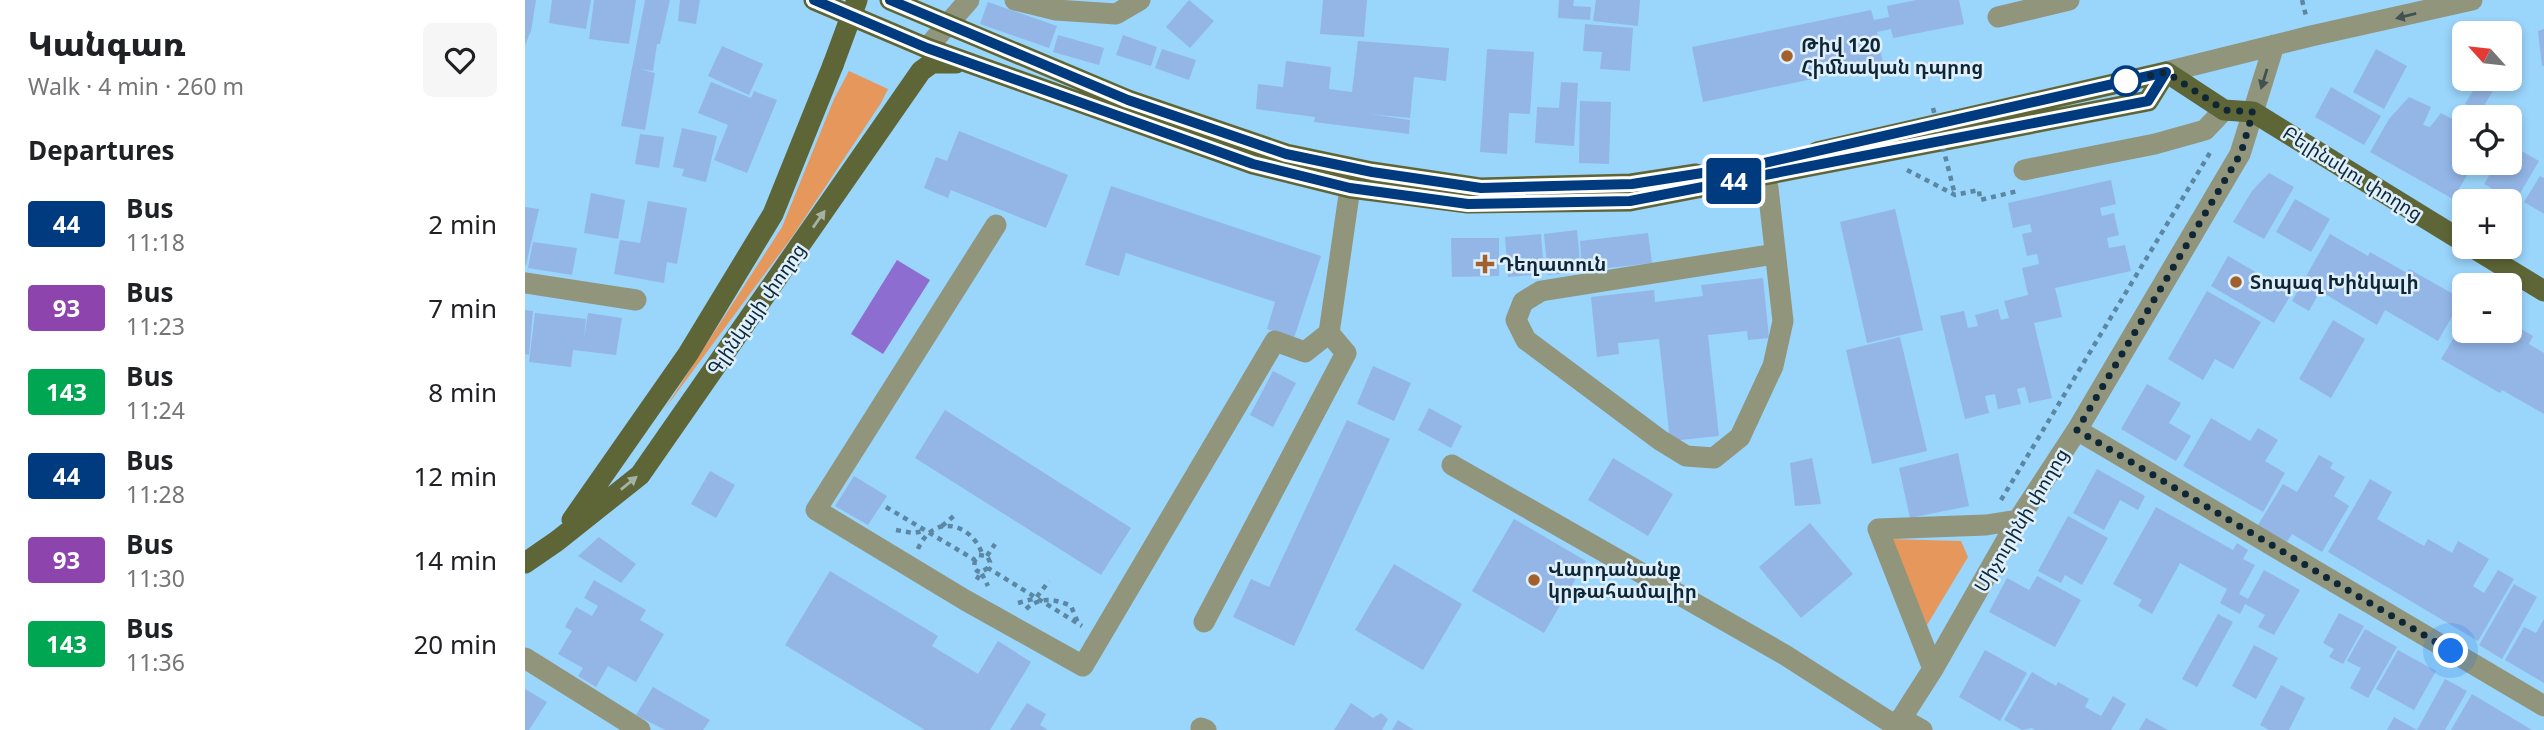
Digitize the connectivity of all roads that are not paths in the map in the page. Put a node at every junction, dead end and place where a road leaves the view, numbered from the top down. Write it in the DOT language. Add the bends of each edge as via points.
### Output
graph roads {
  1 [pos="814,0"];
  2 [pos="857,0"];
  3 [pos="890,0"];
  4 [pos="969,0"];
  5 [pos="1015,0"];
  6 [pos="1140,0"];
  7 [pos="2069,0"];
  8 [pos="2472,0"];
  9 [pos="1998,17"];
  10 [pos="948,25"];
  11 [pos="2274,46"];
  12 [pos="927,48"];
  13 [pos="975,66"];
  14 [pos="2166,72"];
  15 [pos="2224,110"];
  16 [pos="2253,112"];
  17 [pos="2024,170"];
  18 [pos="1765,176"];
  19 [pos="1350,188"];
  20 [pos="996,225"];
  21 [pos="2452,235"];
  22 [pos="1775,254"];
  23 [pos="2492,259"];
  24 [pos="525,283"];
  25 [pos="2544,291"];
  26 [pos="636,300"];
  27 [pos="1329,333"];
  28 [pos="2077,430"];
  29 [pos="1452,465"];
  30 [pos="2018,520"];
  31 [pos="557,541"];
  32 [pos="525,563"];
  33 [pos="1204,622"];
  34 [pos="525,658"];
  35 [pos="1933,669"];
  36 [pos="2544,706"];
  37 [pos="1897,725"];
  38 [pos="640,730"];
  39 [pos="1922,730"];
  1 -- 12 [label="main road"];
  2 -- 31 [label="main road, bridge" via="773,214 688,354"];
  3 -- 10 [label="main road"];
  4 -- 10 [label="street"];
  5 -- 6 [label="street" via="1056,10 1116,14"];
  7 -- 9 [label="street"];
  8 -- 11 [label="street, one-way"];
  10 -- 12 [label="street"];
  10 -- 14 [label="main road" via="1128,100 1286,154 1481,188 1632,184 1760,164"];
  11 -- 14 [label="street"];
  11 -- 16 [label="street, Միչուրինի փողոց, one-way"];
  12 -- 13 [label="main road"];
  13 -- 19 [label="main road" via="1253,164"];
  31 -- 13 [label="main road, Գլինկայի փողոց, one-way" via="639,475 921,71 939,62"];
  14 -- 15 [label="main road, Բելինսկու փողոց"];
  14 -- 18 [label="main road" via="2148,101"];
  15 -- 16 [label="main road, Բելինսկու փողոց"];
  15 -- 17 [label="street" via="2205,130"];
  16 -- 21 [label="main road, Բելինսկու փողոց"];
  16 -- 28 [label="street, Միչուրինի փողոց" via="2241,153"];
  18 -- 19 [label="main road" via="1630,201 1468,204"];
  18 -- 22 [label="street"];
  19 -- 27 [label="street"];
  20 -- 27 [label="street" via="815,510 1083,666 1275,341 1305,352"];
  22 -- 22 [label="street" via="1783,321 1773,366 1739,437 1714,458 1686,456 1660,440 1526,340 1516,320 1523,302 1541,291"];
  23 -- 25 [label="main road"];
  24 -- 26 [label="street"];
  27 -- 33 [label="street" via="1346,353"];
  28 -- 30 [label="street, Միչուրինի փողոց"];
  28 -- 36 [label="street"];
  29 -- 37 [label="street" via="1785,654"];
  30 -- 35 [label="street, Միչուրինի փողոց"];
  30 -- 35 [label="street" via="1878,529"];
  31 -- 32 [label="main road, Գլինկայի փողոց"];
  34 -- 38 [label="street"];
  35 -- 37 [label="street, Միչուրինի փողոց"];
  37 -- 39 [label="street"];
}
